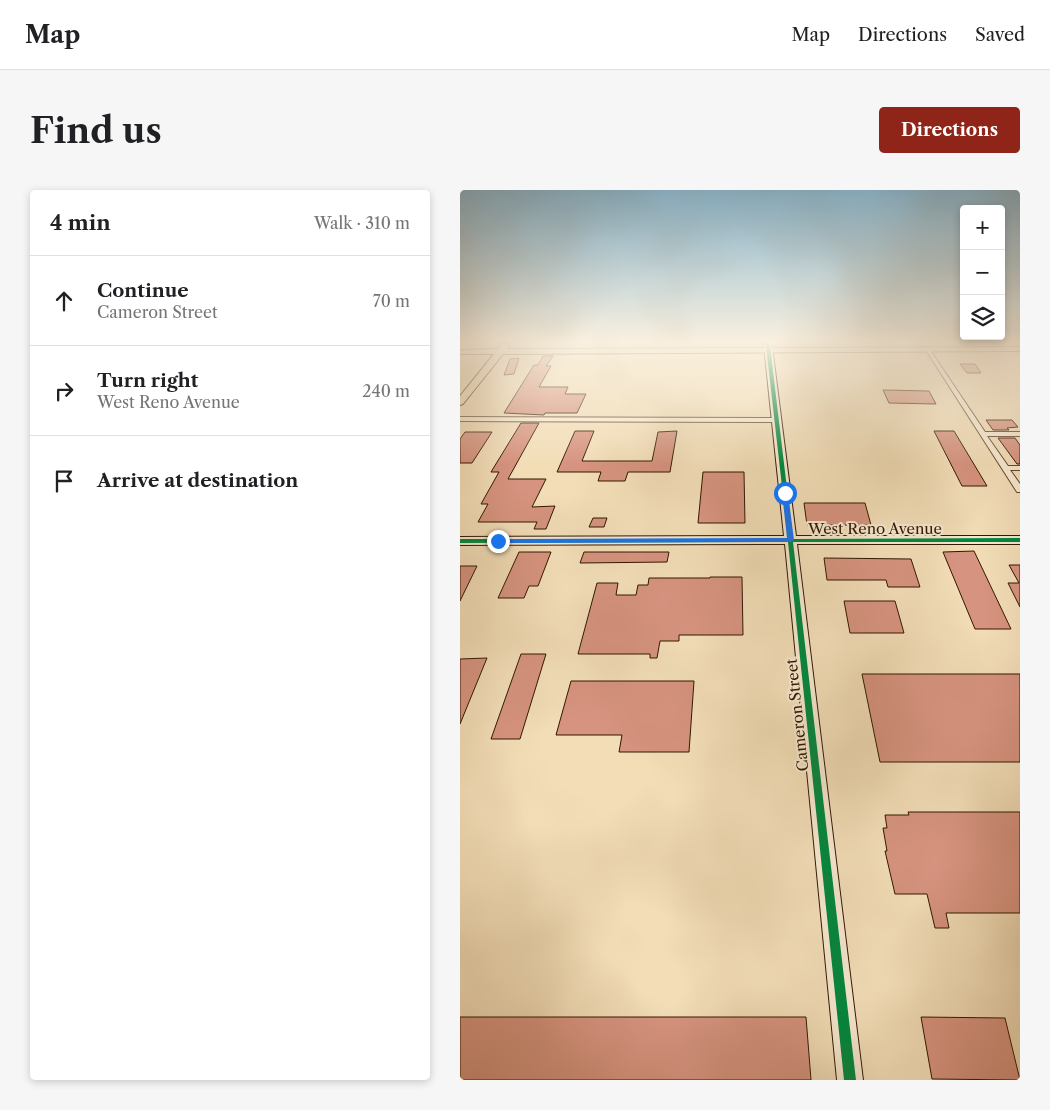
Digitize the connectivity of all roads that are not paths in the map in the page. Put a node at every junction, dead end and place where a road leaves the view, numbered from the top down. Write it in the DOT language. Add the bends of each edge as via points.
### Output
graph roads {
  1 [pos="476,382"];
  2 [pos="772,382"];
  3 [pos="948,382"];
  4 [pos="460,402"];
  5 [pos="460,419"];
  6 [pos="777,420"];
  7 [pos="983,434"];
  8 [pos="1020,434"];
  9 [pos="1005,468"];
  10 [pos="1020,468"];
  11 [pos="1020,490"];
  12 [pos="791,540"];
  13 [pos="1020,540"];
  14 [pos="460,541"];
  15 [pos="850,1080"];
  1 -- 4 [label="main road"];
  2 -- 6 [label="street, Cameron Street"];
  3 -- 7 [label="street"];
  5 -- 6 [label="street"];
  6 -- 12 [label="street, Cameron Street"];
  7 -- 8 [label="street"];
  7 -- 9 [label="street"];
  9 -- 10 [label="street"];
  9 -- 11 [label="street"];
  12 -- 13 [label="street, West Reno Avenue"];
  12 -- 14 [label="street, West Reno Avenue"];
  12 -- 15 [label="street, Cameron Street"];
}
